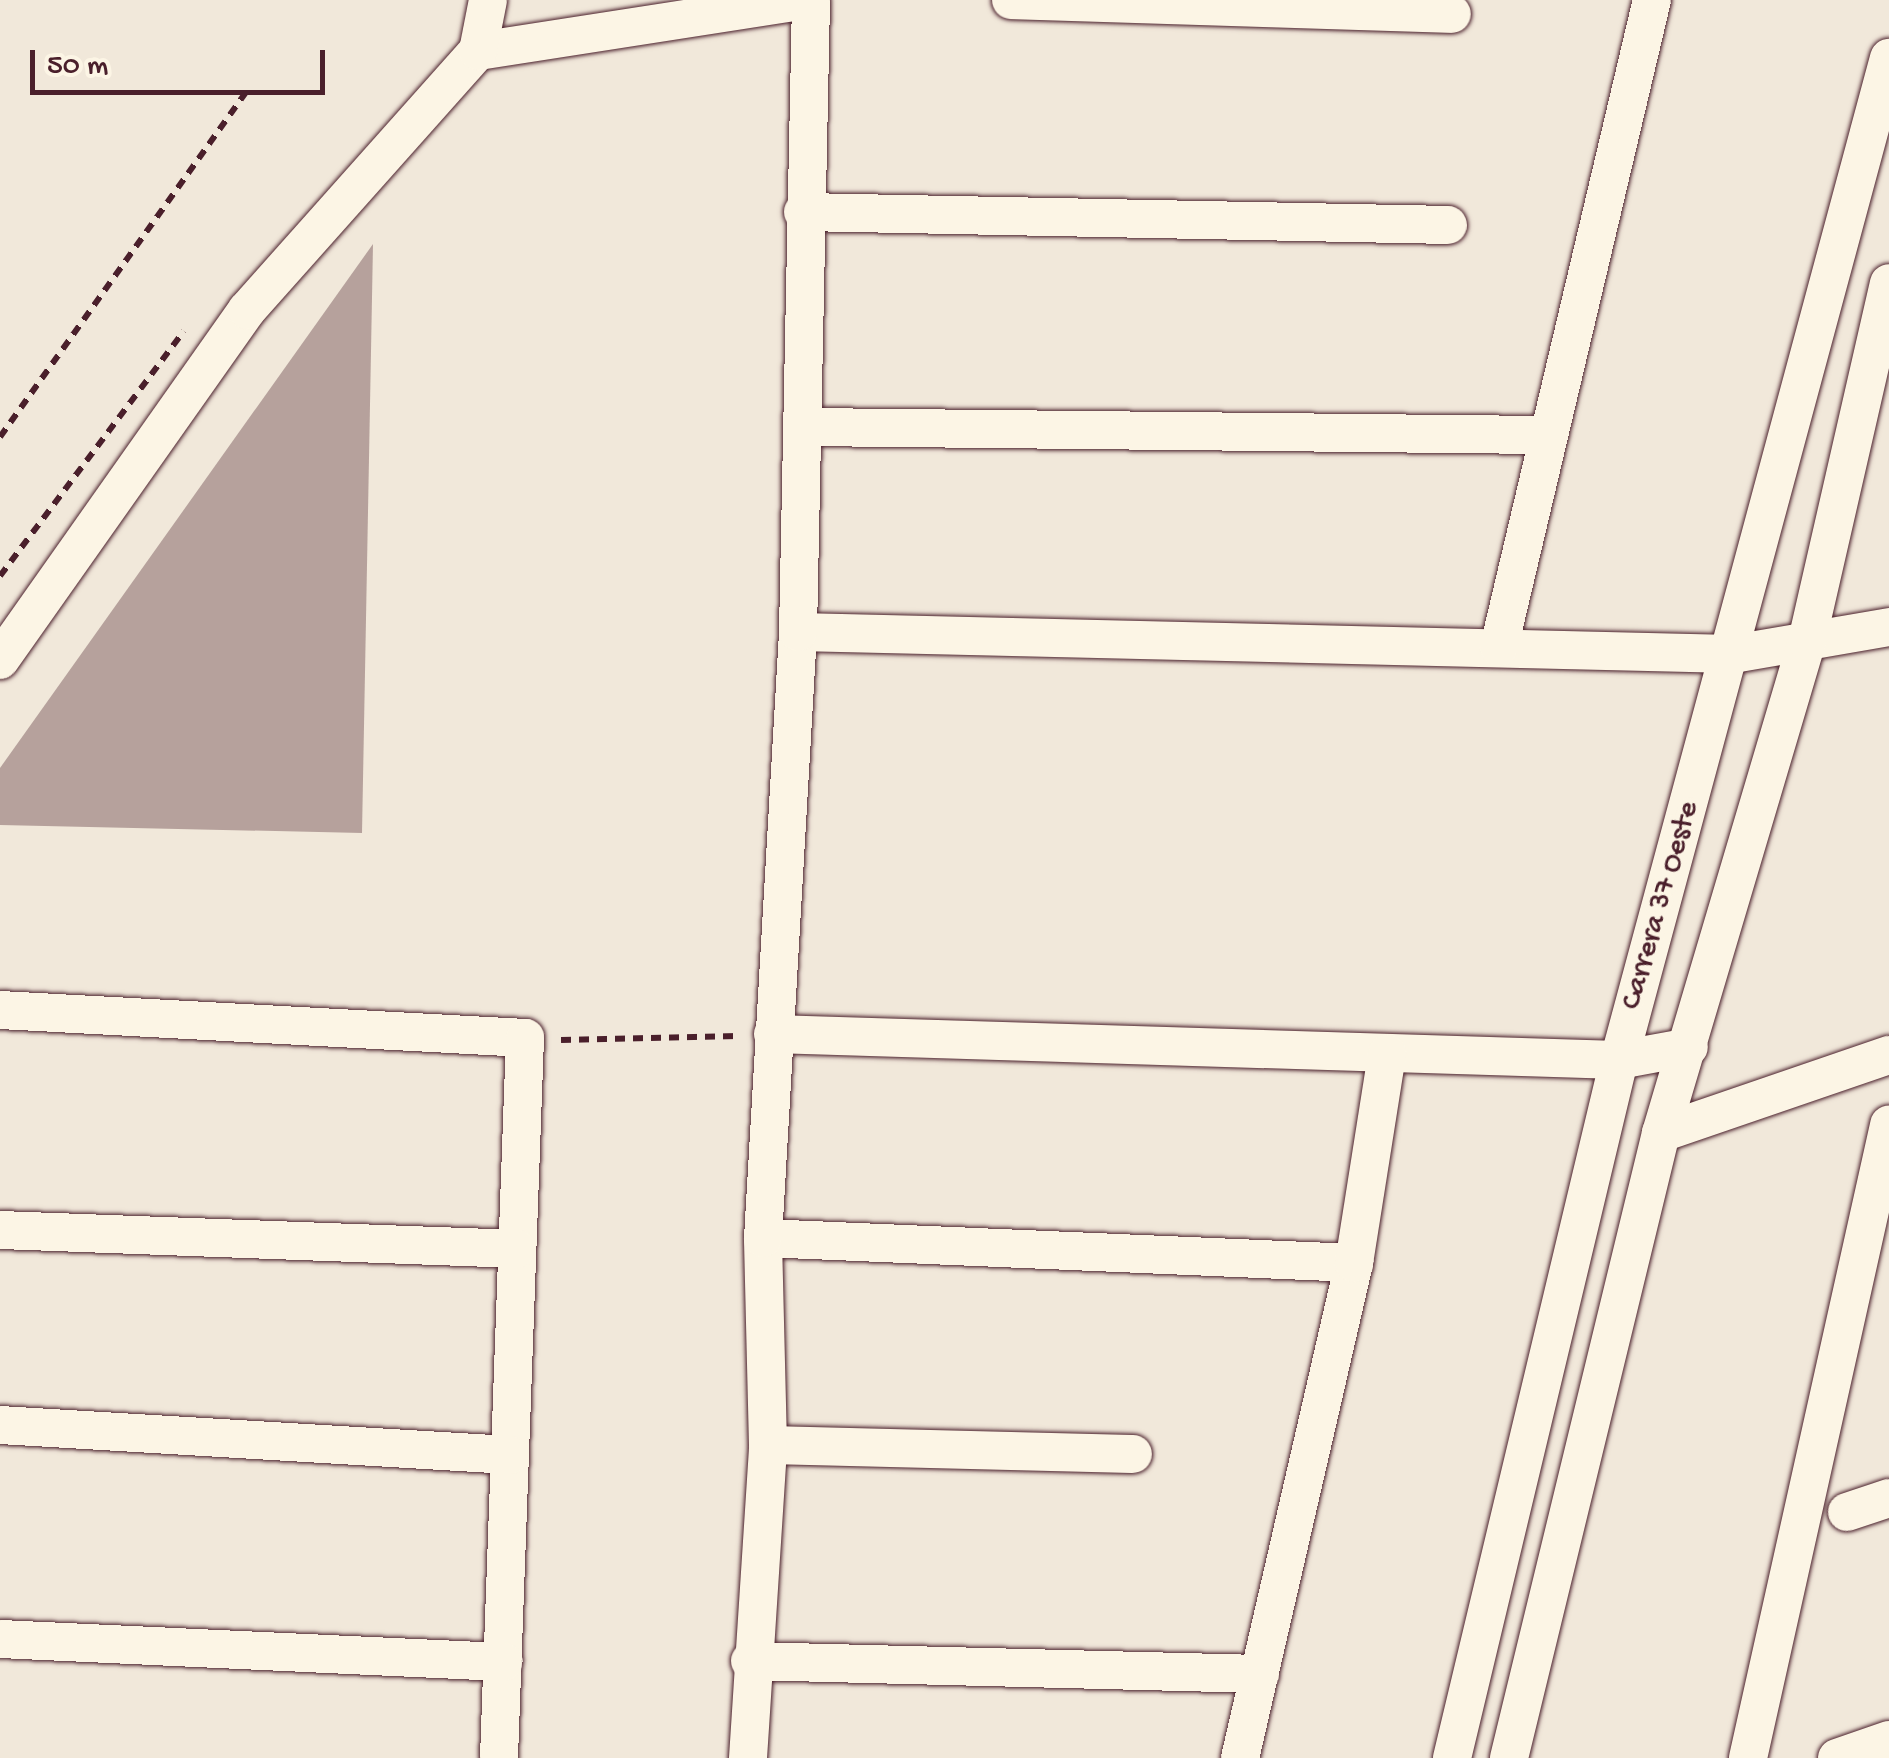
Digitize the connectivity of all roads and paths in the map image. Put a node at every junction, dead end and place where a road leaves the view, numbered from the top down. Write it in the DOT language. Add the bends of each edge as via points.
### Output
graph roads {
  1 [pos="488,0"];
  2 [pos="810,0"];
  3 [pos="1011,0"];
  4 [pos="1652,0"];
  5 [pos="1452,14"];
  6 [pos="478,51"];
  7 [pos="1889,58"];
  8 [pos="247,91"];
  9 [pos="803,212"];
  10 [pos="1448,225"];
  11 [pos="1889,283"];
  12 [pos="1873,419"];
  13 [pos="805,427"];
  14 [pos="1547,435"];
  15 [pos="0,438"];
  16 [pos="1889,627"];
  17 [pos="798,632"];
  18 [pos="1807,641"];
  19 [pos="1499,647"];
  20 [pos="1733,654"];
  21 [pos="0,660"];
  22 [pos="0,1010"];
  23 [pos="773,1034"];
  24 [pos="524,1038"];
  25 [pos="1689,1048"];
  26 [pos="1388,1054"];
  27 [pos="1889,1055"];
  28 [pos="1619,1060"];
  29 [pos="1889,1125"];
  30 [pos="1661,1133"];
  31 [pos="0,1230"];
  32 [pos="764,1238"];
  33 [pos="518,1248"];
  34 [pos="1354,1263"];
  35 [pos="0,1425"];
  36 [pos="768,1445"];
  37 [pos="1133,1454"];
  38 [pos="510,1455"];
  39 [pos="1889,1498"];
  40 [pos="1847,1512"];
  41 [pos="0,1640"];
  42 [pos="750,1660"];
  43 [pos="503,1662"];
  44 [pos="1260,1674"];
  45 [pos="1889,1740"];
  46 [pos="500,1758"];
  47 [pos="748,1758"];
  48 [pos="1240,1758"];
  49 [pos="1452,1758"];
  50 [pos="1508,1758"];
  51 [pos="1748,1758"];
  52 [pos="1838,1758"];
  1 -- 6 [label="street"];
  2 -- 6 [label="street"];
  2 -- 9 [label="street"];
  3 -- 5 [label="street"];
  4 -- 14 [label="street"];
  6 -- 21 [label="street" via="247,310"];
  7 -- 20 [label="street, Carrera 37 Oeste"];
  8 -- 15 [label="path"];
  9 -- 10 [label="street"];
  9 -- 13 [label="street"];
  11 -- 12 [label="street"];
  12 -- 18 [label="street"];
  13 -- 14 [label="street"];
  13 -- 17 [label="street"];
  14 -- 19 [label="street"];
  16 -- 18 [label="street"];
  17 -- 19 [label="street"];
  17 -- 23 [label="street"];
  18 -- 20 [label="street"];
  18 -- 25 [label="street"];
  19 -- 20 [label="street"];
  20 -- 28 [label="street, Carrera 37 Oeste"];
  22 -- 24 [label="street"];
  23 -- 24 [label="path" via="620,1044"];
  23 -- 26 [label="street"];
  23 -- 32 [label="street"];
  24 -- 33 [label="street"];
  25 -- 28 [label="street"];
  25 -- 30 [label="street"];
  26 -- 28 [label="street"];
  26 -- 34 [label="street"];
  27 -- 30 [label="street"];
  28 -- 49 [label="street, Carrera 37 Oeste"];
  29 -- 51 [label="street"];
  30 -- 50 [label="street"];
  31 -- 33 [label="street"];
  32 -- 34 [label="street"];
  32 -- 36 [label="street"];
  33 -- 38 [label="street"];
  34 -- 44 [label="street"];
  35 -- 38 [label="street"];
  36 -- 37 [label="street"];
  36 -- 42 [label="street"];
  38 -- 43 [label="street"];
  39 -- 40 [label="street"];
  41 -- 43 [label="street"];
  42 -- 44 [label="street"];
  42 -- 47 [label="street"];
  43 -- 46 [label="street"];
  44 -- 48 [label="street"];
  45 -- 52 [label="street"];
}
